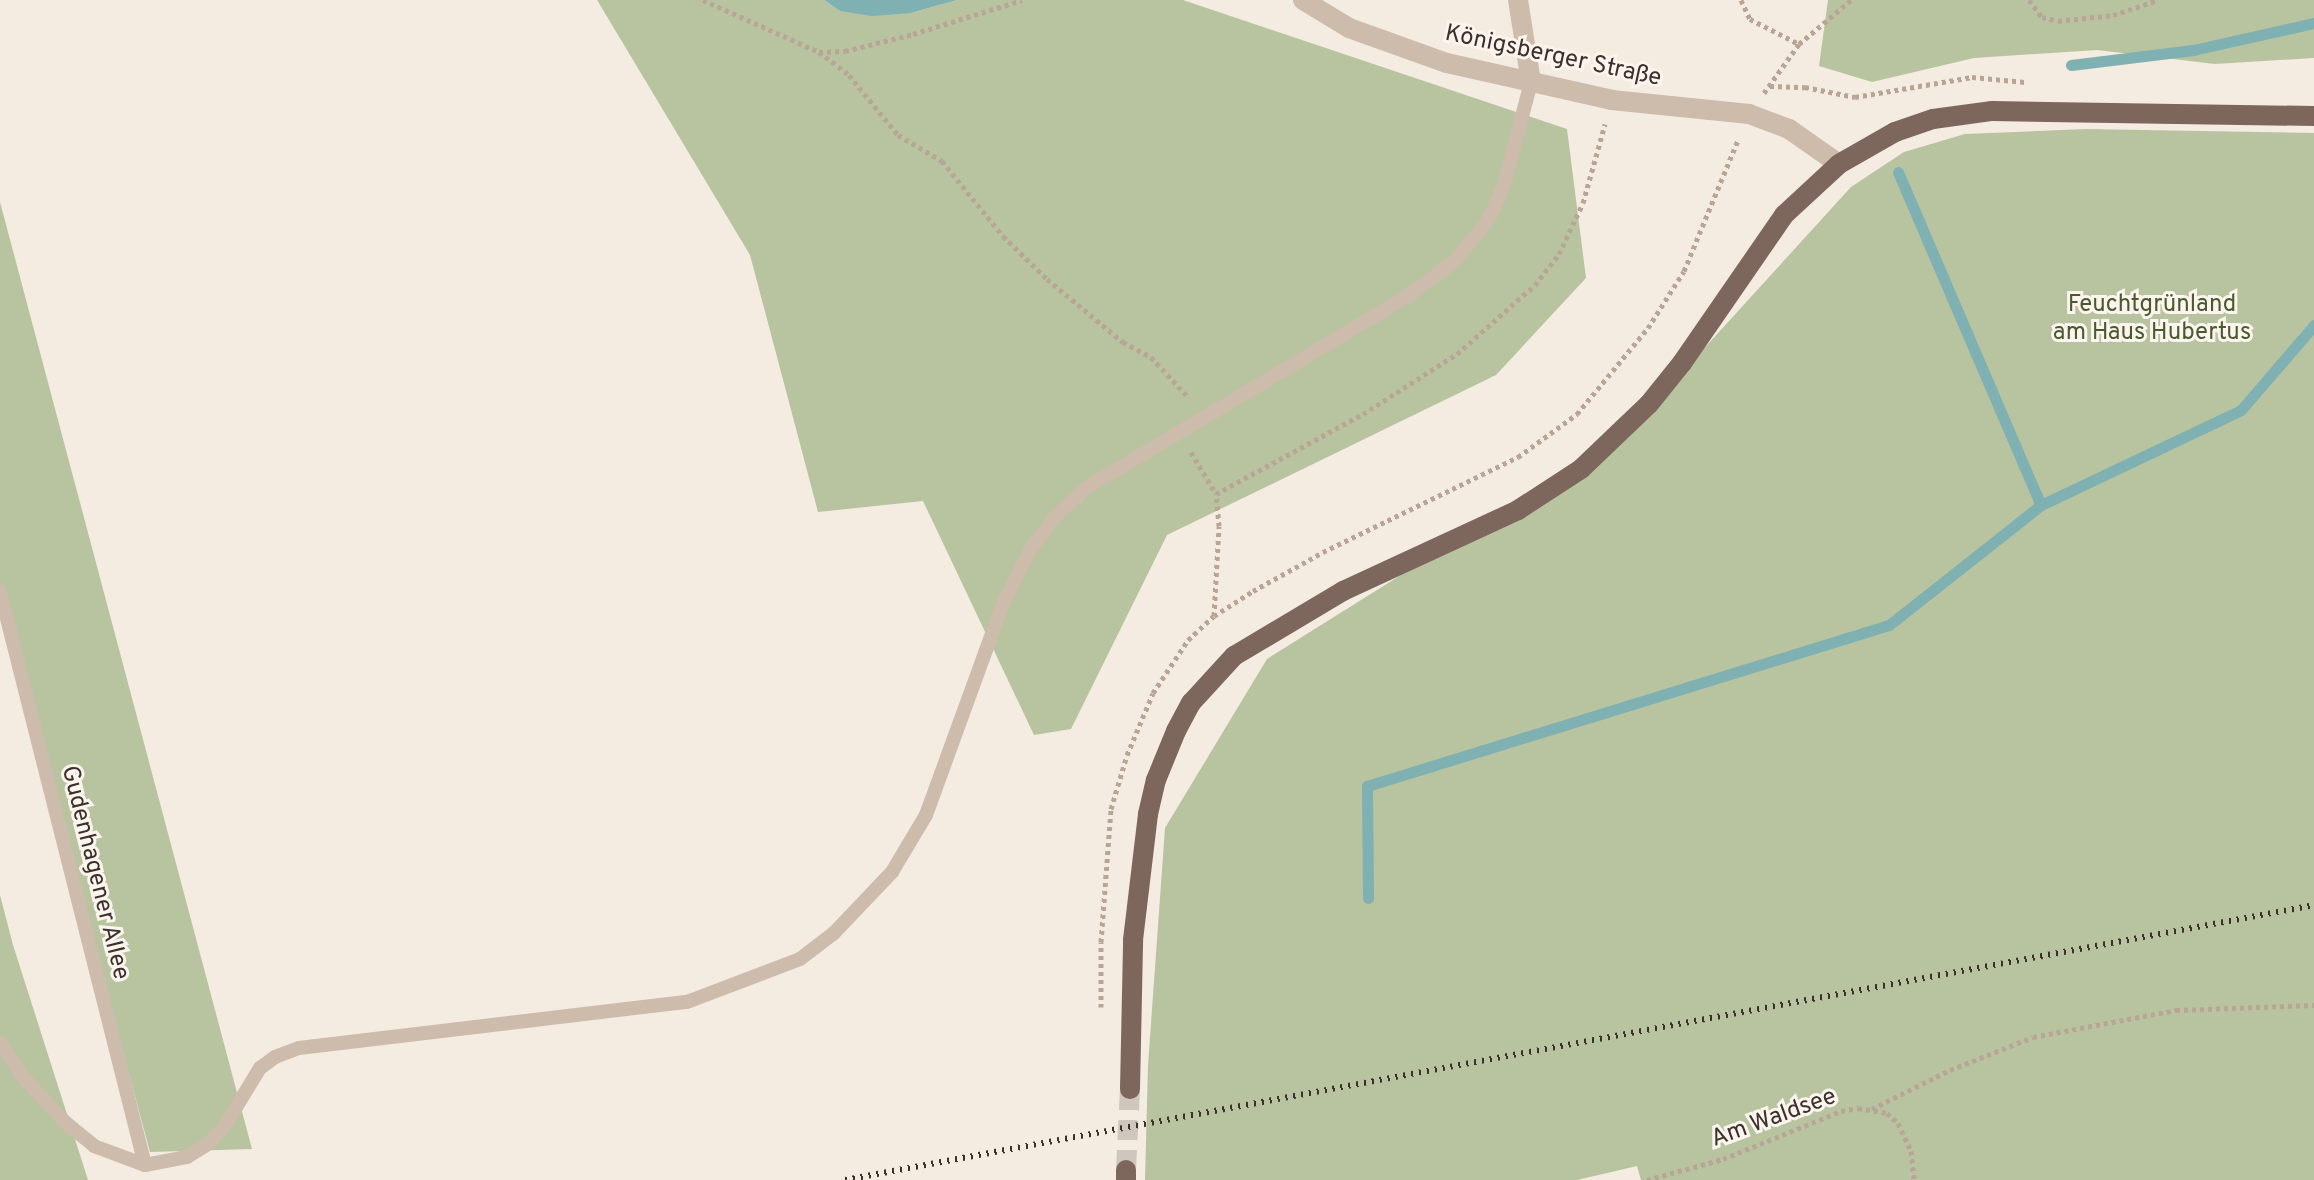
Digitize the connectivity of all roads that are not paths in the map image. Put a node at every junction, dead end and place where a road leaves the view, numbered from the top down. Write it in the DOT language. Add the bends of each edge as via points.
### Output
graph roads {
  1 [pos="1303,0"];
  2 [pos="1518,0"];
  3 [pos="1531,82"];
  4 [pos="2314,116"];
  5 [pos="1839,164"];
  6 [pos="0,591"];
  7 [pos="0,1042"];
  8 [pos="1130,1089"];
  9 [pos="145,1165"];
  1 -- 3 [label="street, Königsberger Straße" via="1390,45"];
  2 -- 3 [label="street"];
  3 -- 5 [label="street, Königsberger Straße" via="1612,100 1749,114 1789,129"];
  3 -- 9 [label="lane" via="1504,185 1489,219 1454,262 1405,298 1086,488 1053,519 1030,550 1003,604 926,815 892,872 834,933 800,959 687,1002 299,1048 260,1068 208,1144 187,1157"];
  4 -- 5 [label="main road" via="1992,111 1911,126"];
  5 -- 8 [label="main road" via="1784,215 1682,363 1607,447 1518,510 1343,591 1260,638 1211,678 1191,703 1156,780 1143,842 1133,940"];
  6 -- 9 [label="lane, Gudenhagener Allee"];
  7 -- 9 [label="lane" via="23,1077 66,1123 94,1146"];
}
